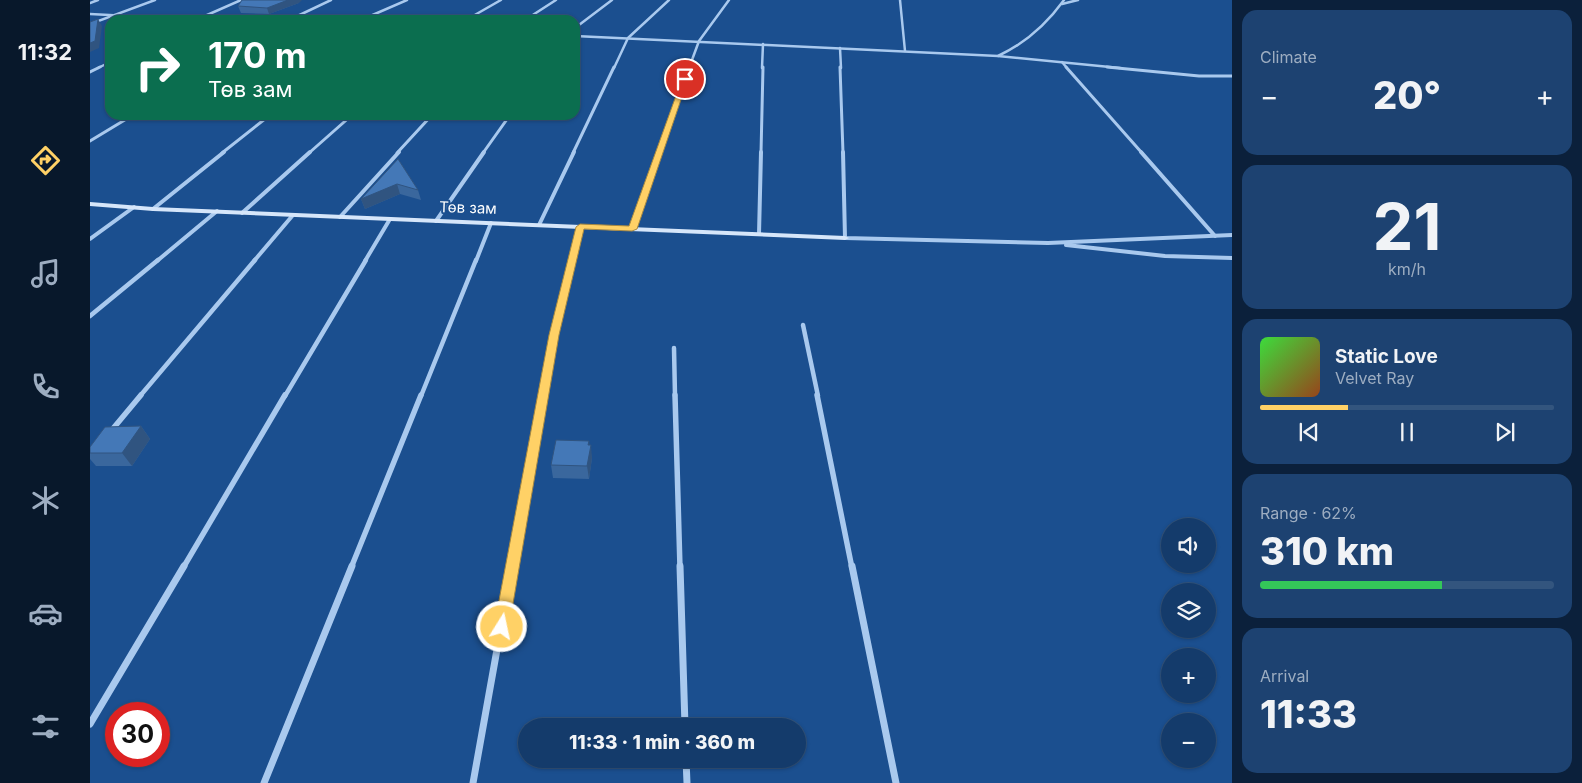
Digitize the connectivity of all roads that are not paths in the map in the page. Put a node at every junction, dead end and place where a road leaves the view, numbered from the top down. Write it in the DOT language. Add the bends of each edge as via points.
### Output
graph roads {
  1 [pos="98,0"];
  2 [pos="155,0"];
  3 [pos="241,0"];
  4 [pos="331,0"];
  5 [pos="406,0"];
  6 [pos="501,0"];
  7 [pos="556,0"];
  8 [pos="612,0"];
  9 [pos="669,0"];
  10 [pos="729,0"];
  11 [pos="900,0"];
  12 [pos="1064,0"];
  13 [pos="1078,0"];
  14 [pos="90,3"];
  15 [pos="1061,4"];
  16 [pos="90,14"];
  17 [pos="112,15"];
  18 [pos="206,15"];
  19 [pos="300,15"];
  20 [pos="372,15"];
  21 [pos="475,15"];
  22 [pos="534,15"];
  23 [pos="105,18"];
  24 [pos="90,24"];
  25 [pos="580,24"];
  26 [pos="580,36"];
  27 [pos="628,38"];
  28 [pos="699,41"];
  29 [pos="763,44"];
  30 [pos="840,48"];
  31 [pos="905,51"];
  32 [pos="998,56"];
  33 [pos="1062,62"];
  34 [pos="105,64"];
  35 [pos="90,72"];
  36 [pos="1232,76"];
  37 [pos="125,120"];
  38 [pos="264,120"];
  39 [pos="346,120"];
  40 [pos="427,120"];
  41 [pos="507,120"];
  42 [pos="90,141"];
  43 [pos="90,204"];
  44 [pos="134,208"];
  45 [pos="153,209"];
  46 [pos="217,212"];
  47 [pos="242,212"];
  48 [pos="293,215"];
  49 [pos="340,217"];
  50 [pos="390,219"];
  51 [pos="436,221"];
  52 [pos="491,223"];
  53 [pos="539,225"];
  54 [pos="580,227"];
  55 [pos="632,229"];
  56 [pos="759,234"];
  57 [pos="1232,235"];
  58 [pos="1215,236"];
  59 [pos="846,238"];
  60 [pos="90,239"];
  61 [pos="1048,243"];
  62 [pos="1232,258"];
  63 [pos="90,316"];
  64 [pos="803,325"];
  65 [pos="674,348"];
  66 [pos="109,434"];
  67 [pos="685,718"];
  68 [pos="90,724"];
  69 [pos="686,768"];
  70 [pos="264,783"];
  71 [pos="473,783"];
  72 [pos="687,783"];
  73 [pos="896,783"];
  1 -- 14 [label="street"];
  2 -- 17 [label="street"];
  3 -- 18 [label="street"];
  4 -- 19 [label="street"];
  5 -- 20 [label="street"];
  6 -- 21 [label="street"];
  7 -- 22 [label="street"];
  8 -- 25 [label="street"];
  9 -- 27 [label="street"];
  10 -- 28 [label="street"];
  11 -- 31 [label="street"];
  12 -- 15 [label="street"];
  13 -- 15 [label="street"];
  15 -- 32 [label="street" via="1050,20 1021,46"];
  16 -- 17 [label="street"];
  23 -- 24 [label="street"];
  26 -- 27 [label="street"];
  27 -- 28 [label="street"];
  27 -- 53 [label="street"];
  28 -- 29 [label="street"];
  28 -- 55 [label="street"];
  29 -- 30 [label="street"];
  29 -- 56 [label="street"];
  30 -- 31 [label="street"];
  30 -- 59 [label="street"];
  31 -- 32 [label="street"];
  32 -- 33 [label="street"];
  33 -- 36 [label="street" via="1199,76"];
  33 -- 58 [label="street"];
  34 -- 35 [label="street"];
  37 -- 42 [label="street"];
  38 -- 45 [label="street"];
  39 -- 47 [label="street"];
  40 -- 49 [label="street"];
  41 -- 51 [label="street"];
  43 -- 44 [label="street, Төв зам"];
  44 -- 45 [label="street, Төв зам"];
  44 -- 60 [label="street"];
  45 -- 46 [label="street, Төв зам"];
  46 -- 47 [label="street, Төв зам"];
  46 -- 63 [label="street"];
  47 -- 48 [label="street, Төв зам"];
  48 -- 49 [label="street, Төв зам"];
  48 -- 66 [label="street"];
  49 -- 50 [label="street, Төв зам"];
  50 -- 51 [label="street, Төв зам"];
  50 -- 68 [label="street"];
  51 -- 52 [label="street, Төв зам"];
  52 -- 53 [label="street, Төв зам"];
  52 -- 70 [label="street"];
  53 -- 54 [label="street, Төв зам"];
  54 -- 55 [label="street, Төв зам"];
  54 -- 71 [label="street" via="554,335"];
  55 -- 56 [label="street, Төв зам"];
  56 -- 59 [label="street, Төв зам"];
  57 -- 58 [label="street"];
  58 -- 61 [label="street"];
  59 -- 61 [label="street"];
  61 -- 62 [label="street" via="1165,256"];
  64 -- 73 [label="street"];
  65 -- 67 [label="street"];
  69 -- 72 [label="street"];
}
